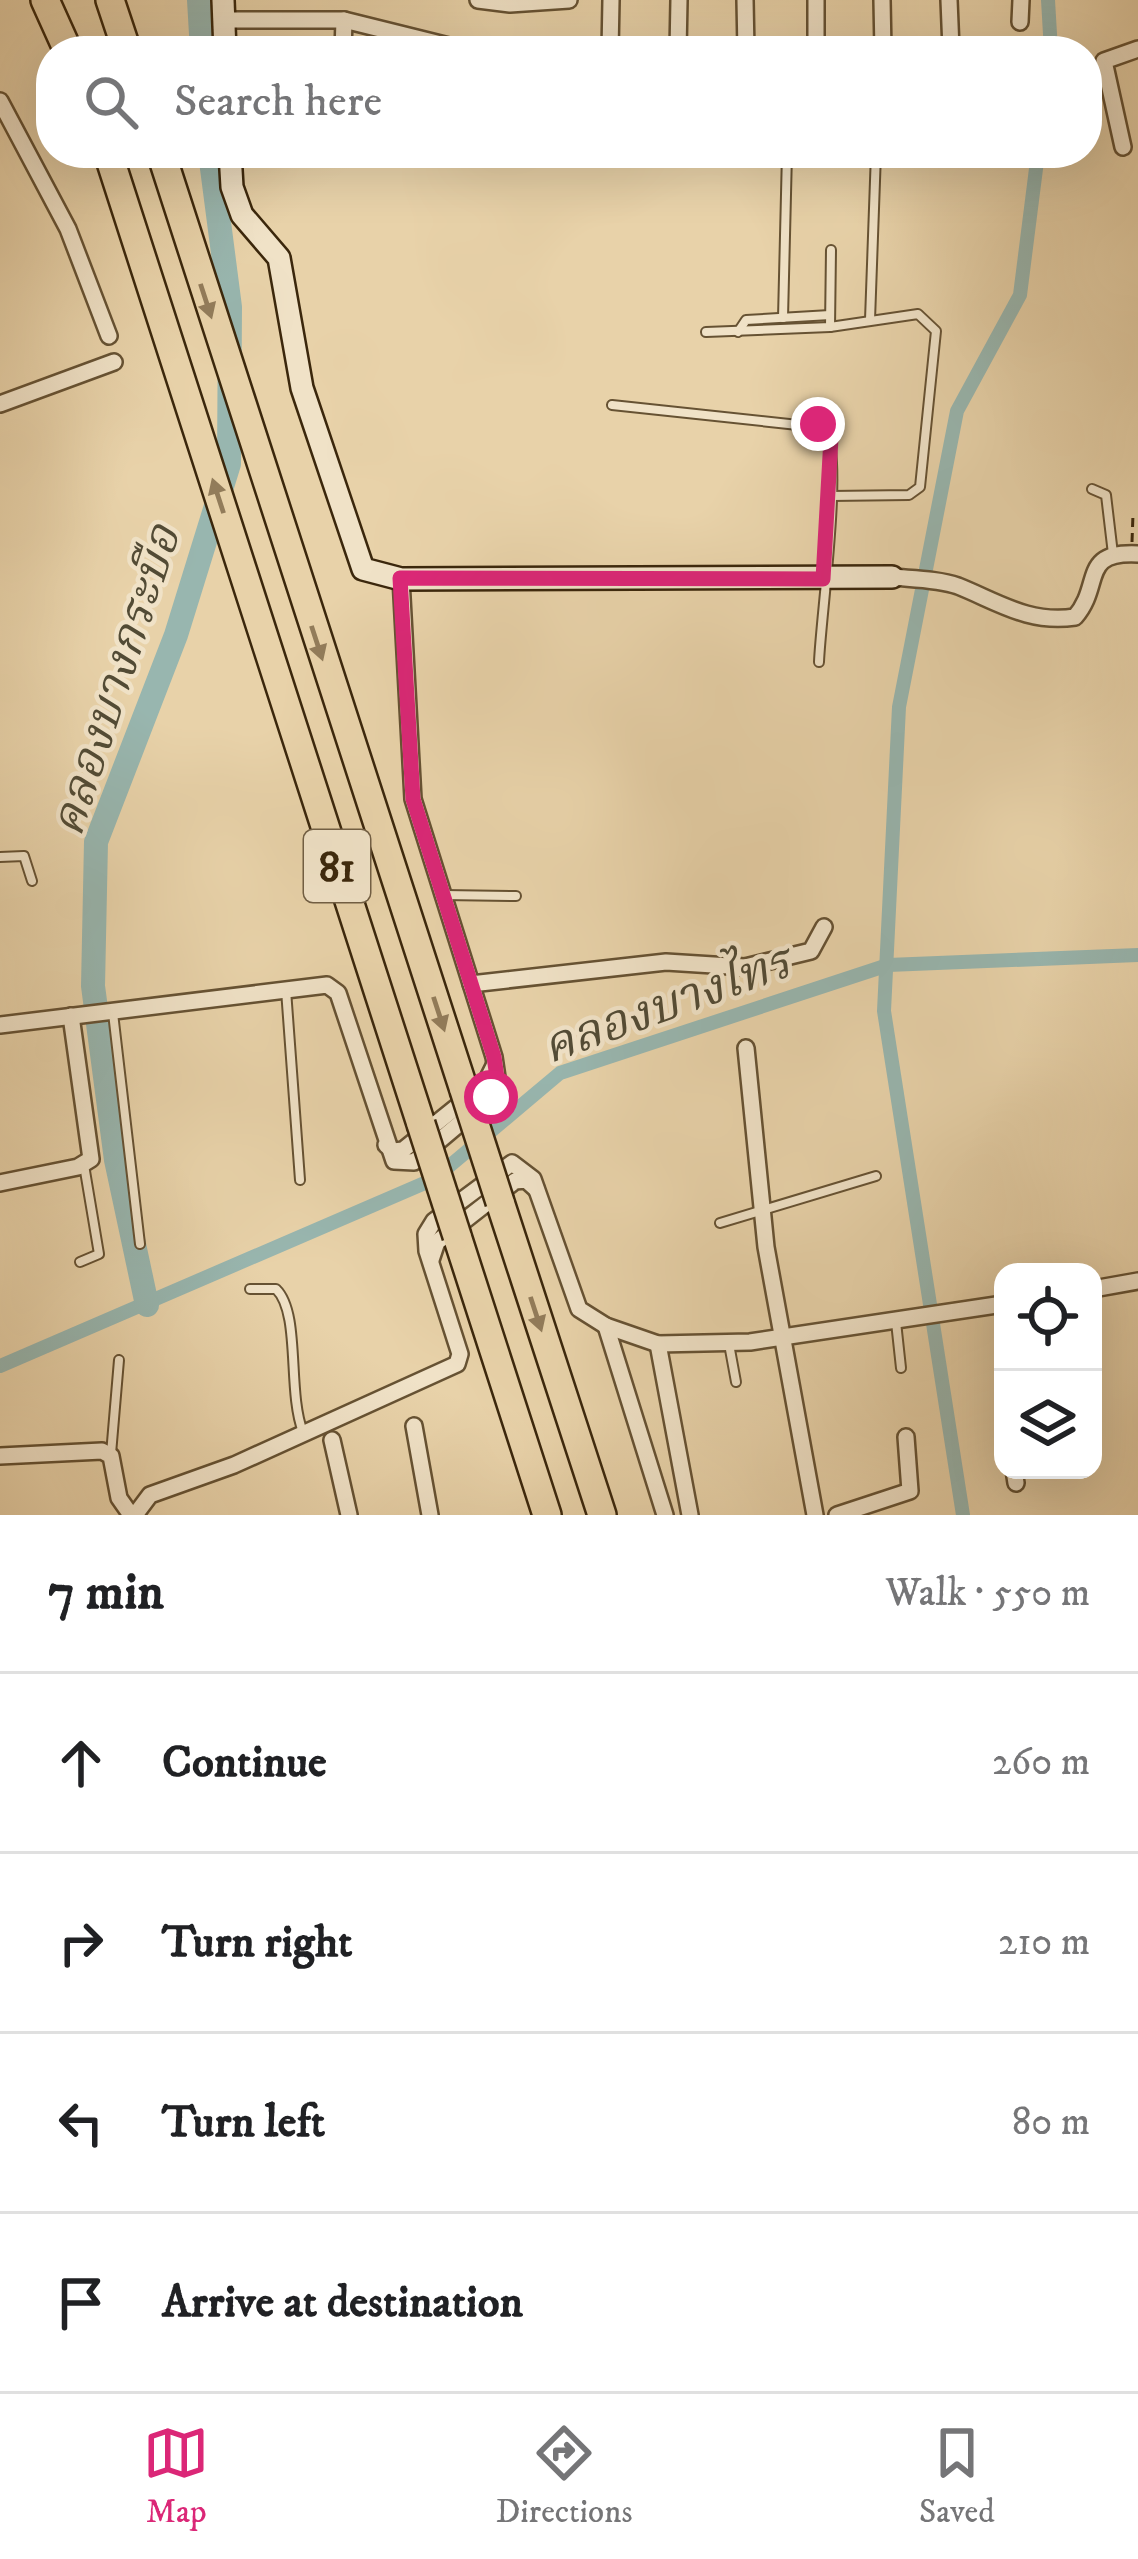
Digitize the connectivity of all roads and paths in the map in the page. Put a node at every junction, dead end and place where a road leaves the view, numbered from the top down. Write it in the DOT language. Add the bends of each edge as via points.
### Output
graph roads {
  1 [pos="45,0"];
  2 [pos="57,0"];
  3 [pos="110,0"];
  4 [pos="479,0"];
  5 [pos="568,0"];
  6 [pos="611,0"];
  7 [pos="679,0"];
  8 [pos="745,0"];
  9 [pos="816,0"];
  10 [pos="883,0"];
  11 [pos="949,0"];
  12 [pos="1021,0"];
  13 [pos="546,2"];
  14 [pos="223,10"];
  15 [pos="344,20"];
  16 [pos="1020,22"];
  17 [pos="63,36"];
  18 [pos="67,36"];
  19 [pos="123,36"];
  20 [pos="343,36"];
  21 [pos="409,36"];
  22 [pos="610,36"];
  23 [pos="679,36"];
  24 [pos="746,36"];
  25 [pos="816,36"];
  26 [pos="884,36"];
  27 [pos="950,36"];
  28 [pos="1138,49"];
  29 [pos="0,101"];
  30 [pos="1124,147"];
  31 [pos="114,168"];
  32 [pos="165,168"];
  33 [pos="231,168"];
  34 [pos="787,168"];
  35 [pos="875,168"];
  36 [pos="831,250"];
  37 [pos="830,315"];
  38 [pos="783,318"];
  39 [pos="870,320"];
  40 [pos="830,327"];
  41 [pos="706,332"];
  42 [pos="738,332"];
  43 [pos="109,336"];
  44 [pos="114,362"];
  45 [pos="1,400"];
  46 [pos="612,404"];
  47 [pos="1092,489"];
  48 [pos="831,496"];
  49 [pos="1133,514"];
  50 [pos="1128,555"];
  51 [pos="892,577"];
  52 [pos="400,578"];
  53 [pos="823,579"];
  54 [pos="819,662"];
  55 [pos="0,857"];
  56 [pos="32,881"];
  57 [pos="442,896"];
  58 [pos="516,896"];
  59 [pos="824,927"];
  60 [pos="471,984"];
  61 [pos="286,989"];
  62 [pos="108,1012"];
  63 [pos="76,1016"];
  64 [pos="0,1025"];
  65 [pos="746,1048"];
  66 [pos="84,1164"];
  67 [pos="876,1176"];
  68 [pos="300,1180"];
  69 [pos="0,1183"];
  70 [pos="763,1211"];
  71 [pos="720,1223"];
  72 [pos="140,1244"];
  73 [pos="80,1262"];
  74 [pos="1138,1281"];
  75 [pos="1102,1287"];
  76 [pos="250,1289"];
  77 [pos="994,1306"];
  78 [pos="896,1321"];
  79 [pos="606,1326"];
  80 [pos="783,1338"];
  81 [pos="658,1344"];
  82 [pos="729,1344"];
  83 [pos="118,1360"];
  84 [pos="902,1368"];
  85 [pos="736,1382"];
  86 [pos="414,1426"];
  87 [pos="303,1432"];
  88 [pos="906,1438"];
  89 [pos="332,1440"];
  90 [pos="0,1456"];
  91 [pos="111,1456"];
  92 [pos="133,1515"];
  93 [pos="349,1515"];
  94 [pos="430,1515"];
  95 [pos="547,1515"];
  96 [pos="602,1515"];
  97 [pos="665,1515"];
  98 [pos="690,1515"];
  99 [pos="815,1515"];
  100 [pos="837,1515"];
  1 -- 17 [label="highway"];
  2 -- 18 [label="highway"];
  3 -- 19 [label="highway"];
  4 -- 13 [label="street"];
  5 -- 13 [label="street"];
  6 -- 22 [label="street"];
  7 -- 23 [label="street"];
  8 -- 24 [label="street"];
  9 -- 25 [label="street"];
  10 -- 26 [label="street"];
  11 -- 27 [label="street"];
  12 -- 16 [label="street"];
  14 -- 15 [label="street"];
  15 -- 20 [label="street"];
  15 -- 21 [label="street"];
  28 -- 30 [label="street" via="1104,61"];
  29 -- 43 [label="street" via="68,229"];
  95 -- 31 [label="highway, 81, one-way, bridge"];
  32 -- 96 [label="highway, 81, one-way, bridge"];
  33 -- 52 [label="street" via="242,215 279,258 302,388 355,554 377,576"];
  34 -- 38 [label="lane"];
  35 -- 39 [label="lane"];
  36 -- 37 [label="lane"];
  37 -- 38 [label="lane"];
  37 -- 40 [label="lane"];
  38 -- 42 [label="lane" via="746,320"];
  39 -- 40 [label="lane"];
  39 -- 48 [label="lane" via="918,314 936,332 920,487 909,495"];
  40 -- 42 [label="lane"];
  41 -- 42 [label="lane"];
  44 -- 45 [label="street"];
  46 -- 48 [label="lane" via="818,424 831,438"];
  47 -- 50 [label="lane" via="1106,495"];
  48 -- 53 [label="lane"];
  49 -- 50 [label="path"];
  50 -- 51 [label="street" via="1097,565 1075,617 1006,611 953,584"];
  51 -- 53 [label="street"];
  52 -- 53 [label="street"];
  52 -- 57 [label="street" via="413,799"];
  53 -- 54 [label="lane"];
  55 -- 56 [label="lane" via="24,856"];
  57 -- 58 [label="lane"];
  57 -- 60 [label="street"];
  59 -- 60 [label="street" via="811,951 746,968 666,962"];
  60 -- 61 [label="street" via="494,1057 484,1084 396,1152 386,1145 338,993 327,985"];
  61 -- 62 [label="street"];
  61 -- 68 [label="lane"];
  62 -- 63 [label="street"];
  62 -- 72 [label="lane"];
  63 -- 64 [label="street"];
  63 -- 66 [label="street" via="91,1159"];
  65 -- 70 [label="street"];
  66 -- 69 [label="street"];
  66 -- 73 [label="lane" via="99,1254"];
  67 -- 70 [label="lane"];
  70 -- 71 [label="lane"];
  70 -- 80 [label="street"];
  74 -- 75 [label="street"];
  76 -- 87 [label="lane" via="277,1289 289,1306 292,1391"];
  77 -- 78 [label="street"];
  78 -- 80 [label="street"];
  78 -- 84 [label="lane"];
  79 -- 81 [label="street"];
  79 -- 87 [label="street" via="575,1302 537,1190 515,1180 436,1242 430,1263 457,1364"];
  79 -- 97 [label="street"];
  80 -- 82 [label="street"];
  80 -- 99 [label="street"];
  81 -- 82 [label="street"];
  81 -- 98 [label="street"];
  82 -- 85 [label="lane"];
  83 -- 91 [label="lane"];
  86 -- 94 [label="street"];
  87 -- 92 [label="street" via="150,1495"];
  88 -- 100 [label="street" via="910,1490"];
  89 -- 93 [label="street"];
  90 -- 91 [label="street"];
  91 -- 92 [label="street" via="119,1498"];
}
